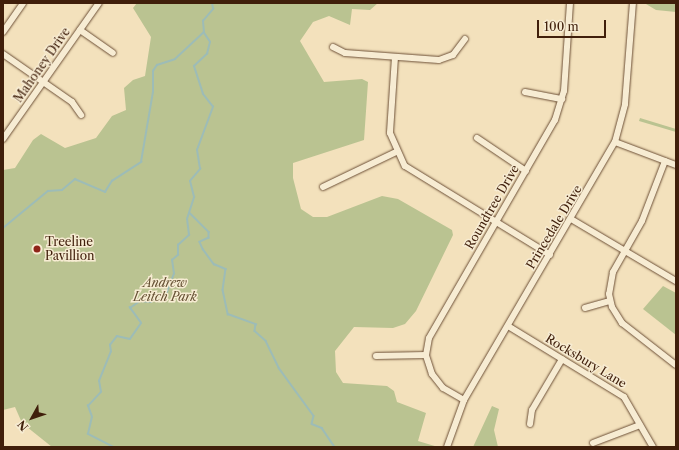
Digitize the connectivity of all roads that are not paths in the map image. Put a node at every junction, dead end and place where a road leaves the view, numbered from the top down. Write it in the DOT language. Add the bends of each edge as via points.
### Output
graph roads {
  1 [pos="23,3"];
  2 [pos="99,3"];
  3 [pos="570,3"];
  4 [pos="633,3"];
  5 [pos="80,30"];
  6 [pos="3,32"];
  7 [pos="465,39"];
  8 [pos="333,47"];
  9 [pos="112,53"];
  10 [pos="3,54"];
  11 [pos="395,57"];
  12 [pos="43,82"];
  13 [pos="525,92"];
  14 [pos="562,100"];
  15 [pos="81,115"];
  16 [pos="477,138"];
  17 [pos="3,139"];
  18 [pos="615,142"];
  19 [pos="396,152"];
  20 [pos="665,161"];
  21 [pos="676,165"];
  22 [pos="526,171"];
  23 [pos="323,187"];
  24 [pos="571,219"];
  25 [pos="496,223"];
  26 [pos="625,251"];
  27 [pos="550,255"];
  28 [pos="676,281"];
  29 [pos="610,301"];
  30 [pos="585,308"];
  31 [pos="508,326"];
  32 [pos="426,355"];
  33 [pos="376,356"];
  34 [pos="562,359"];
  35 [pos="676,365"];
  36 [pos="464,400"];
  37 [pos="530,424"];
  38 [pos="640,424"];
  39 [pos="593,442"];
  40 [pos="447,447"];
  41 [pos="653,447"];
  1 -- 6 [label="street"];
  2 -- 5 [label="street, Mahoney Drive"];
  3 -- 14 [label="street, Roundtree Drive"];
  4 -- 18 [label="street, Princedale Drive" via="625,104"];
  5 -- 9 [label="street"];
  5 -- 12 [label="street, Mahoney Drive"];
  7 -- 11 [label="street" via="455,53 442,60"];
  8 -- 11 [label="street" via="345,53"];
  10 -- 12 [label="street"];
  11 -- 19 [label="street" via="390,129"];
  12 -- 15 [label="street" via="72,102"];
  12 -- 17 [label="street, Mahoney Drive"];
  13 -- 14 [label="street"];
  14 -- 22 [label="street, Roundtree Drive" via="555,120"];
  16 -- 22 [label="street"];
  18 -- 20 [label="street"];
  18 -- 24 [label="street, Princedale Drive"];
  19 -- 23 [label="street"];
  19 -- 25 [label="street" via="418,177"];
  20 -- 21 [label="street"];
  20 -- 26 [label="street" via="642,221"];
  22 -- 25 [label="street, Roundtree Drive"];
  24 -- 26 [label="street"];
  24 -- 27 [label="street, Princedale Drive"];
  25 -- 27 [label="street"];
  25 -- 32 [label="street, Roundtree Drive" via="431,331"];
  26 -- 28 [label="street"];
  26 -- 29 [label="street" via="611,279"];
  27 -- 31 [label="street, Princedale Drive"];
  29 -- 30 [label="street"];
  29 -- 35 [label="street" via="622,323"];
  31 -- 34 [label="street, Rocksbury Lane"];
  31 -- 36 [label="street, Princedale Drive"];
  32 -- 33 [label="street"];
  32 -- 36 [label="street" via="435,380"];
  34 -- 37 [label="street" via="532,410"];
  34 -- 38 [label="street, Rocksbury Lane" via="624,397"];
  36 -- 40 [label="street, Princedale Drive"];
  38 -- 39 [label="street"];
  38 -- 41 [label="street, Rocksbury Lane"];
}
